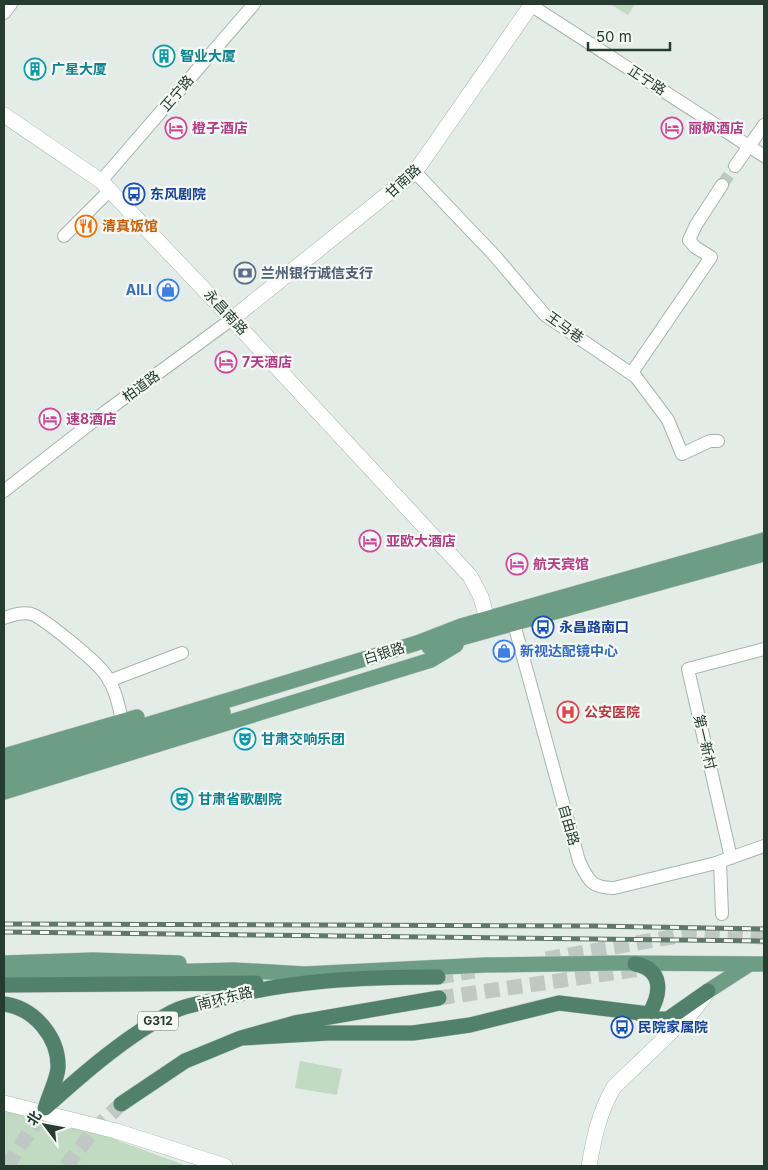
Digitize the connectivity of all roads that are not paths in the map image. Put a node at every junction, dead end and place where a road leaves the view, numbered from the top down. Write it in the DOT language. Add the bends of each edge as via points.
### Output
graph roads {
  1 [pos="11,4"];
  2 [pos="254,4"];
  3 [pos="531,4"];
  4 [pos="4,13"];
  5 [pos="4,115"];
  6 [pos="764,125"];
  7 [pos="750,147"];
  8 [pos="764,156"];
  9 [pos="736,166"];
  10 [pos="416,172"];
  11 [pos="722,185"];
  12 [pos="105,186"];
  13 [pos="64,236"];
  14 [pos="232,318"];
  15 [pos="631,374"];
  16 [pos="718,441"];
  17 [pos="4,491"];
  18 [pos="764,540"];
  19 [pos="764,554"];
  20 [pos="4,618"];
  21 [pos="514,624"];
  22 [pos="488,625"];
  23 [pos="464,632"];
  24 [pos="418,646"];
  25 [pos="764,649"];
  26 [pos="182,653"];
  27 [pos="109,681"];
  28 [pos="122,721"];
  29 [pos="4,756"];
  30 [pos="4,768"];
  31 [pos="4,780"];
  32 [pos="4,792"];
  33 [pos="764,846"];
  34 [pos="726,860"];
  35 [pos="722,914"];
  36 [pos="4,962"];
  37 [pos="635,964"];
  38 [pos="757,964"];
  39 [pos="234,970"];
  40 [pos="4,976"];
  41 [pos="438,977"];
  42 [pos="294,983"];
  43 [pos="4,985"];
  44 [pos="708,991"];
  45 [pos="439,998"];
  46 [pos="4,1004"];
  47 [pos="640,1014"];
  48 [pos="242,1038"];
  49 [pos="4,1103"];
  50 [pos="121,1104"];
  51 [pos="225,1166"];
  52 [pos="589,1166"];
  1 -- 4 [label="street"];
  2 -- 12 [label="street, 正宁路"];
  3 -- 7 [label="street, 正宁路"];
  3 -- 10 [label="street, 甘南路"];
  5 -- 12 [label="street, 永昌南路"];
  6 -- 7 [label="street"];
  7 -- 8 [label="street, 正宁路"];
  7 -- 9 [label="street"];
  10 -- 14 [label="street, 甘南路"];
  10 -- 15 [label="street, 王马巷" via="545,315"];
  11 -- 15 [label="street" via="689,240 711,257"];
  12 -- 13 [label="street, 正宁路"];
  12 -- 14 [label="street, 永昌南路"];
  14 -- 17 [label="street, 柏道路"];
  14 -- 22 [label="street, 永昌南路" via="470,576 481,597"];
  15 -- 16 [label="street, 王马巷" via="668,420 682,454 710,441"];
  18 -- 22 [label="main road, 白银路"];
  19 -- 21 [label="main road, 白银路"];
  20 -- 27 [label="street" via="33,614 80,650 106,674"];
  21 -- 22 [label="main road, 白银路"];
  21 -- 34 [label="street, 自由路" via="588,880 603,888 614,888"];
  22 -- 23 [label="main road, 白银路"];
  23 -- 24 [label="main road, 白银路"];
  23 -- 28 [label="main road" via="420,635"];
  23 -- 32 [label="main road" via="431,660"];
  24 -- 30 [label="main road, 白银路"];
  24 -- 31 [label="main road, 白银路"];
  25 -- 34 [label="street, 第一新村" via="688,669"];
  26 -- 27 [label="street"];
  27 -- 28 [label="street"];
  28 -- 29 [label="main road"];
  33 -- 34 [label="street"];
  34 -- 35 [label="street"];
  36 -- 39 [label="main road" via="158,961 223,966"];
  37 -- 38 [label="main road"];
  37 -- 39 [label="main road" via="485,965 305,974"];
  37 -- 47 [label="highway" via="647,966 658,987 658,997 649,1014"];
  38 -- 44 [label="main road"];
  39 -- 40 [label="main road"];
  41 -- 42 [label="highway, 南环东路 / G312" via="363,977"];
  42 -- 43 [label="highway"];
  42 -- 46 [label="highway, 南环东路 / G312" via="239,993 174,1011 91,1066 45,1108 58,1068 52,1041 42,1023 24,1011"];
  44 -- 47 [label="highway" via="668,1019"];
  44 -- 52 [label="street" via="694,1010 614,1087 595,1131"];
  45 -- 48 [label="highway" via="295,1023"];
  47 -- 48 [label="highway" via="559,1002 470,1025 413,1033"];
  48 -- 50 [label="highway" via="185,1061"];
  49 -- 51 [label="street" via="116,1131"];
}
